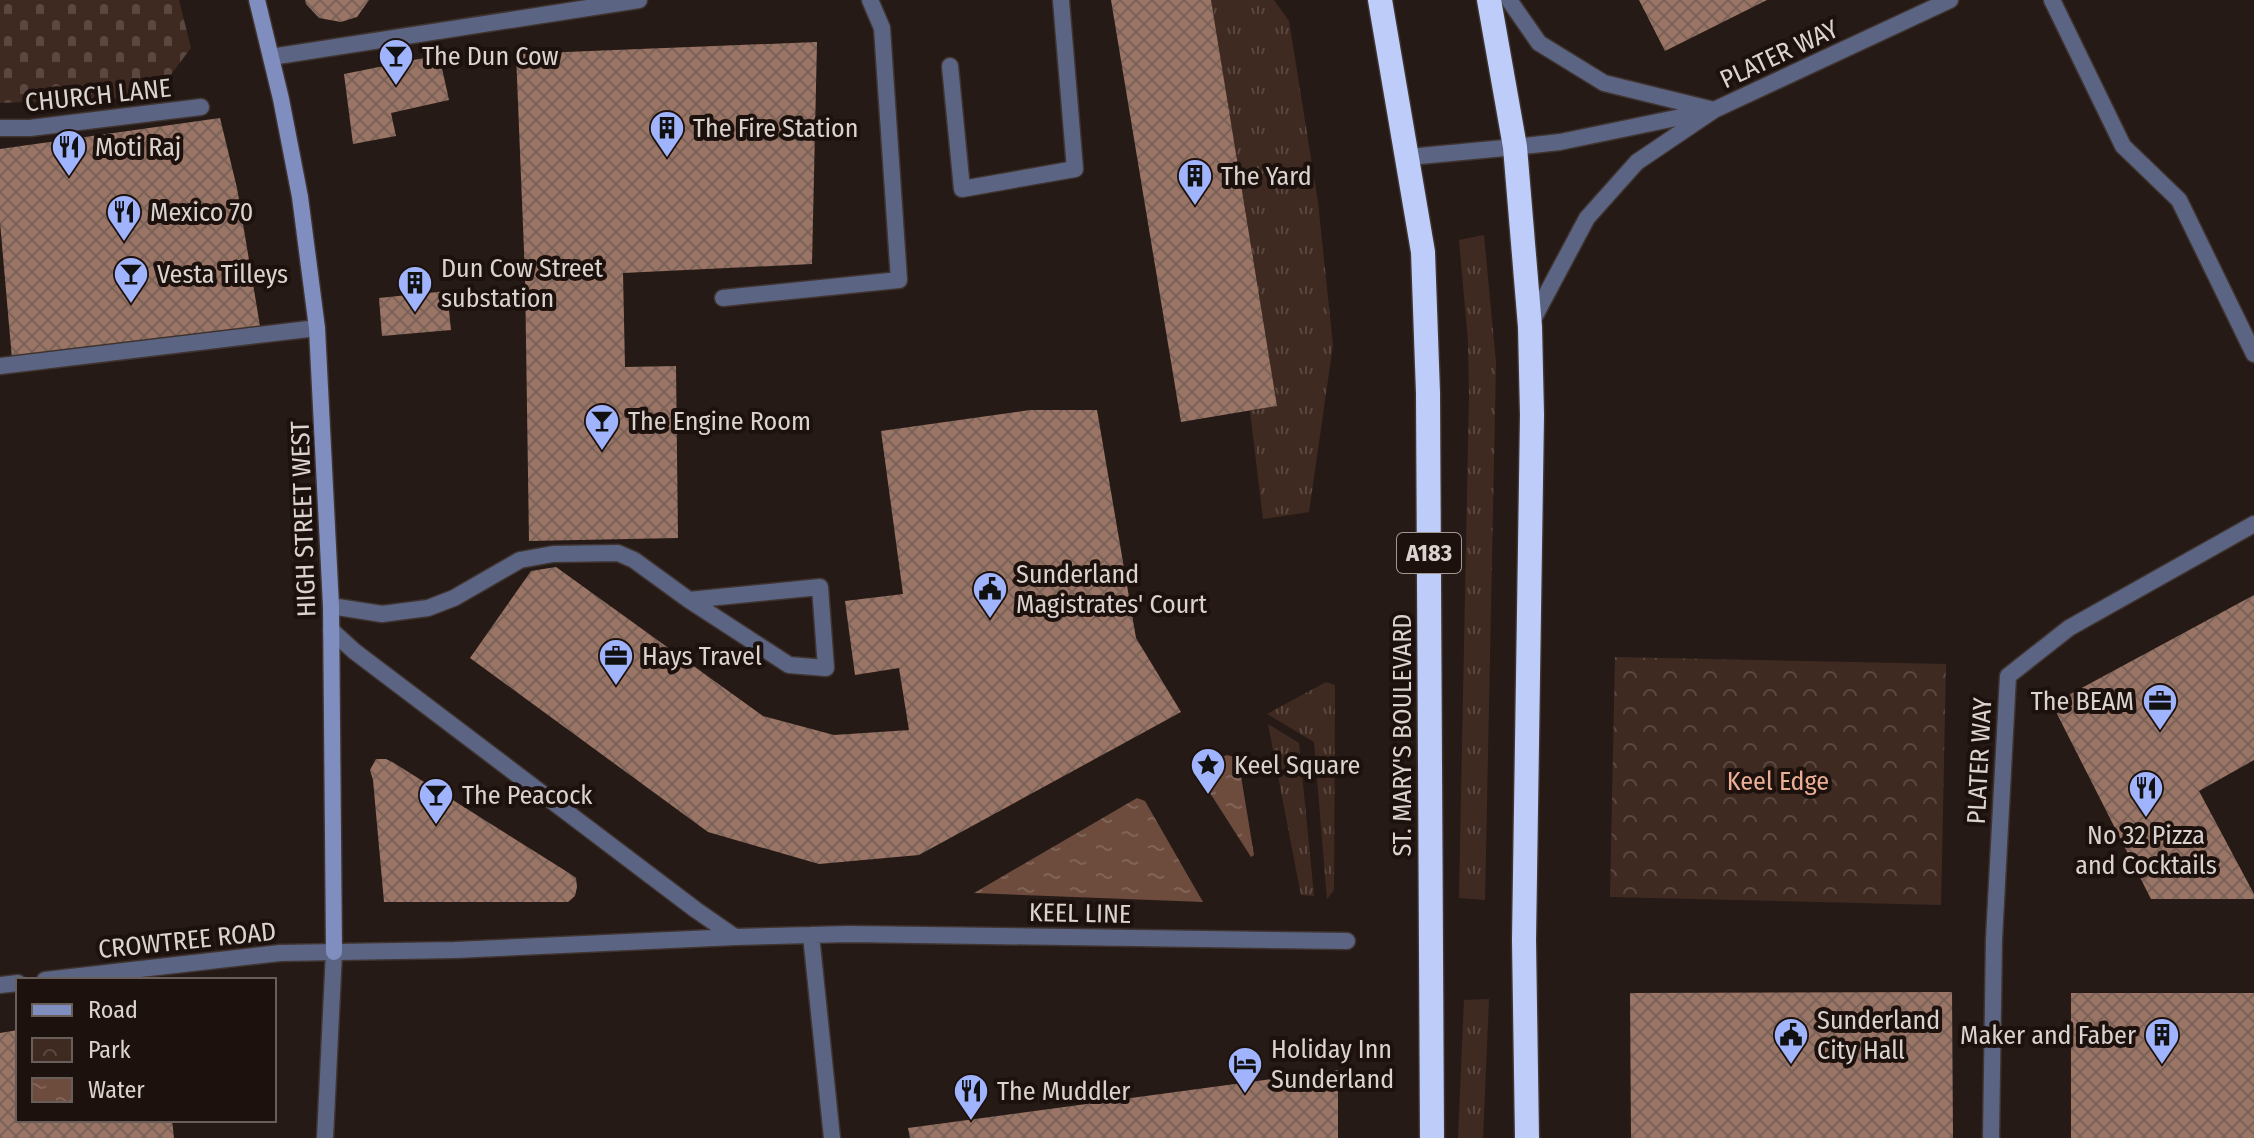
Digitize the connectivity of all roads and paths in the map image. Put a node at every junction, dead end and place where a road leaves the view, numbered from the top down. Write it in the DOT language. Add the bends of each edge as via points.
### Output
graph roads {
  1 [pos="257,0"];
  2 [pos="639,0"];
  3 [pos="870,0"];
  4 [pos="1061,0"];
  5 [pos="1380,0"];
  6 [pos="1489,0"];
  7 [pos="1509,0"];
  8 [pos="1950,0"];
  9 [pos="2052,0"];
  10 [pos="271,57"];
  11 [pos="950,66"];
  12 [pos="201,107"];
  13 [pos="1714,110"];
  14 [pos="0,128"];
  15 [pos="1515,147"];
  16 [pos="1409,157"];
  17 [pos="723,298"];
  18 [pos="1530,327"];
  19 [pos="317,328"];
  20 [pos="2254,354"];
  21 [pos="0,366"];
  22 [pos="2254,524"];
  23 [pos="689,600"];
  24 [pos="331,606"];
  25 [pos="331,630"];
  26 [pos="811,935"];
  27 [pos="735,937"];
  28 [pos="1347,941"];
  29 [pos="334,952"];
  30 [pos="62,978"];
  31 [pos="325,1138"];
  32 [pos="832,1138"];
  33 [pos="1432,1138"];
  34 [pos="1527,1138"];
  35 [pos="1991,1138"];
  1 -- 10 [label="street, HIGH STREET WEST"];
  2 -- 10 [label="street"];
  3 -- 17 [label="street" via="882,28 899,280"];
  4 -- 11 [label="street" via="1075,169 962,189"];
  5 -- 16 [label="highway, ST. MARY'S BOULEVARD / A183"];
  6 -- 15 [label="highway"];
  7 -- 13 [label="street" via="1539,43 1604,83"];
  8 -- 13 [label="street, PLATER WAY"];
  9 -- 20 [label="street" via="2123,146 2179,200"];
  10 -- 19 [label="street, HIGH STREET WEST" via="300,197"];
  12 -- 14 [label="street, CHURCH LANE"];
  13 -- 15 [label="street"];
  13 -- 18 [label="street" via="1637,162 1612,187 1587,218"];
  15 -- 16 [label="street"];
  15 -- 18 [label="highway"];
  16 -- 33 [label="highway, ST. MARY'S BOULEVARD / A183" via="1423,252 1428,393"];
  18 -- 34 [label="highway"];
  19 -- 21 [label="street"];
  19 -- 24 [label="street, HIGH STREET WEST"];
  22 -- 35 [label="street, PLATER WAY" via="2069,628 2008,676 1994,939"];
  23 -- 23 [label="street" via="789,665 826,668 820,587"];
  23 -- 24 [label="street" via="618,553 553,554 520,560 428,608 382,614"];
  24 -- 25 [label="street, HIGH STREET WEST"];
  25 -- 27 [label="street, HIGH STREET WEST"];
  25 -- 29 [label="street"];
  26 -- 27 [label="street, KEEL LINE"];
  26 -- 28 [label="street, KEEL LINE"];
  26 -- 32 [label="street"];
  27 -- 29 [label="street, CROWTREE ROAD"];
  29 -- 30 [label="street, CROWTREE ROAD" via="280,953"];
  29 -- 31 [label="street"];
}
